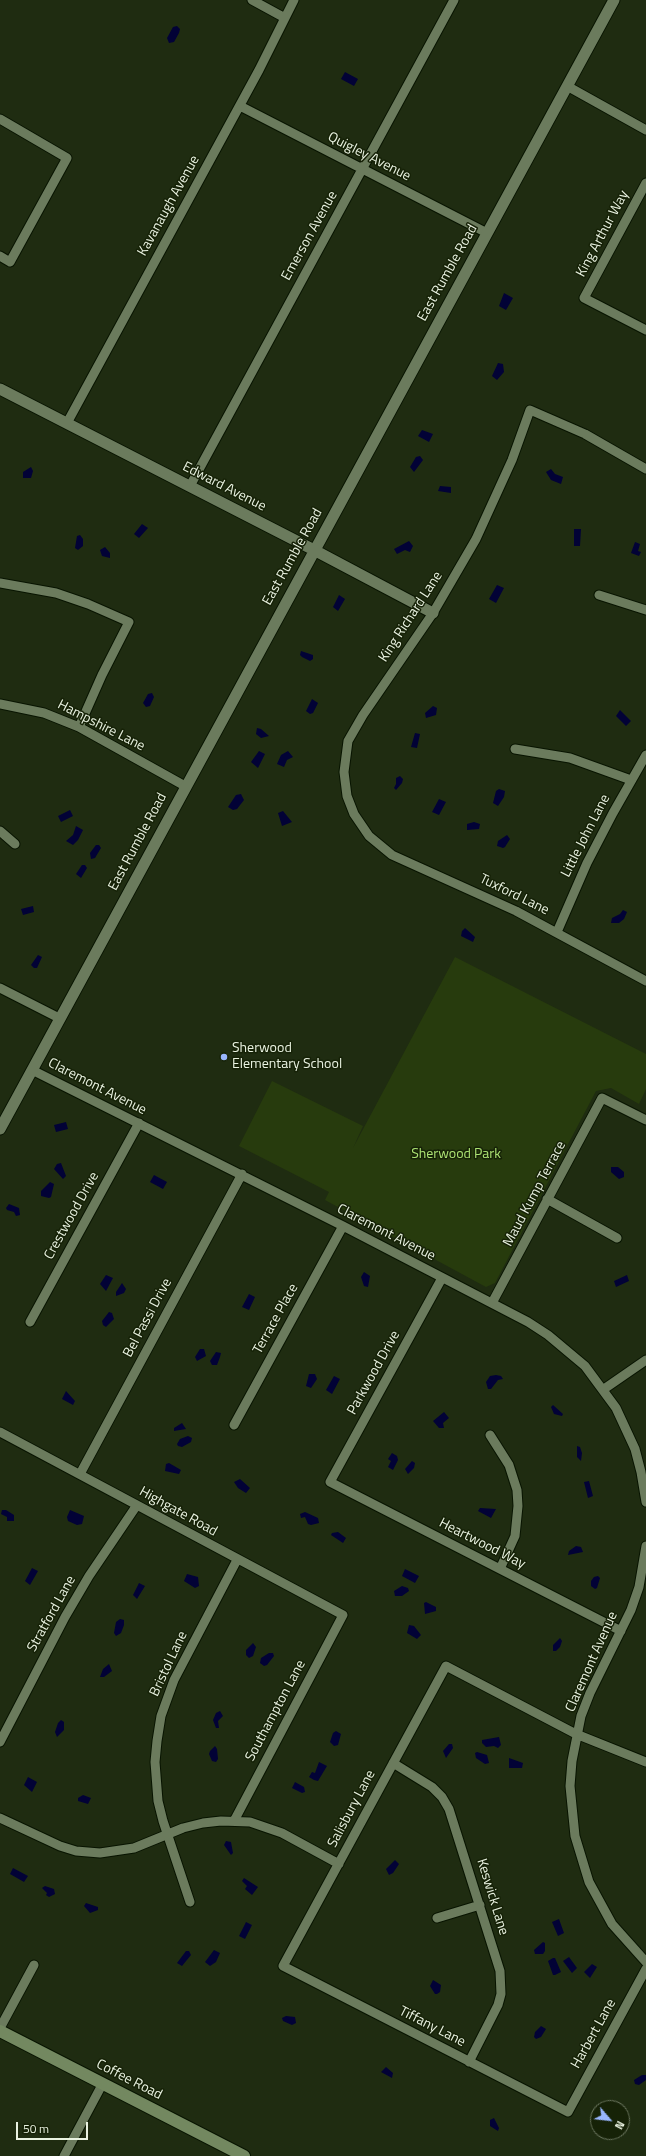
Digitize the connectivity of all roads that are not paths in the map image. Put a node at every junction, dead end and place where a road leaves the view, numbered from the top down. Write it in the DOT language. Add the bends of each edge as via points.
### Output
graph roads {
  1 [pos="252,0"];
  2 [pos="294,0"];
  3 [pos="454,0"];
  4 [pos="614,0"];
  5 [pos="285,18"];
  6 [pos="567,86"];
  7 [pos="240,106"];
  8 [pos="0,119"];
  9 [pos="646,130"];
  10 [pos="362,169"];
  11 [pos="646,183"];
  12 [pos="487,233"];
  13 [pos="0,256"];
  14 [pos="646,330"];
  15 [pos="0,389"];
  16 [pos="67,423"];
  17 [pos="646,469"];
  18 [pos="190,486"];
  19 [pos="314,550"];
  20 [pos="0,583"];
  21 [pos="599,596"];
  22 [pos="646,610"];
  23 [pos="433,613"];
  24 [pos="0,704"];
  25 [pos="79,728"];
  26 [pos="515,749"];
  27 [pos="646,755"];
  28 [pos="631,780"];
  29 [pos="185,786"];
  30 [pos="0,831"];
  31 [pos="370,836"];
  32 [pos="15,844"];
  33 [pos="557,932"];
  34 [pos="646,981"];
  35 [pos="0,988"];
  36 [pos="60,1018"];
  37 [pos="32,1070"];
  38 [pos="646,1120"];
  39 [pos="139,1123"];
  40 [pos="0,1128"];
  41 [pos="242,1174"];
  42 [pos="547,1200"];
  43 [pos="343,1226"];
  44 [pos="617,1238"];
  45 [pos="442,1278"];
  46 [pos="492,1303"];
  47 [pos="30,1322"];
  48 [pos="646,1360"];
  49 [pos="604,1389"];
  50 [pos="234,1425"];
  51 [pos="0,1432"];
  52 [pos="490,1435"];
  53 [pos="80,1474"];
  54 [pos="330,1482"];
  55 [pos="646,1502"];
  56 [pos="137,1505"];
  57 [pos="646,1546"];
  58 [pos="237,1560"];
  59 [pos="500,1569"];
  60 [pos="343,1615"];
  61 [pos="621,1631"];
  62 [pos="576,1734"];
  63 [pos="0,1742"];
  64 [pos="646,1762"];
  65 [pos="393,1763"];
  66 [pos="0,1818"];
  67 [pos="234,1821"];
  68 [pos="168,1835"];
  69 [pos="339,1864"];
  70 [pos="190,1902"];
  71 [pos="480,1904"];
  72 [pos="437,1918"];
  73 [pos="646,1962"];
  74 [pos="34,1965"];
  75 [pos="284,1966"];
  76 [pos="646,1969"];
  77 [pos="0,2028"];
  78 [pos="0,2031"];
  79 [pos="469,2062"];
  80 [pos="102,2083"];
  81 [pos="568,2112"];
  82 [pos="64,2156"];
  83 [pos="244,2156"];
  1 -- 5 [label="street"];
  2 -- 5 [label="street, Kavanaugh Avenue"];
  3 -- 10 [label="street, Emerson Avenue"];
  4 -- 6 [label="street, East Rumble Road"];
  5 -- 7 [label="street, Kavanaugh Avenue"];
  6 -- 9 [label="street"];
  6 -- 12 [label="street, East Rumble Road"];
  7 -- 10 [label="street, Quigley Avenue"];
  7 -- 16 [label="street, Kavanaugh Avenue"];
  8 -- 13 [label="street" via="67,158 10,262"];
  10 -- 12 [label="street, Quigley Avenue"];
  10 -- 18 [label="street, Emerson Avenue"];
  11 -- 14 [label="street, King Arthur Way" via="584,298"];
  12 -- 19 [label="street, East Rumble Road"];
  15 -- 16 [label="street, Edward Avenue"];
  16 -- 18 [label="street, Edward Avenue"];
  17 -- 23 [label="street, King Richard Lane" via="585,434 530,410 476,539"];
  18 -- 19 [label="street, Edward Avenue"];
  19 -- 23 [label="street, Edward Avenue"];
  19 -- 29 [label="street, East Rumble Road"];
  20 -- 25 [label="street" via="56,593 128,622"];
  21 -- 22 [label="street"];
  23 -- 31 [label="street, King Richard Lane" via="376,693 348,741 344,772 348,796 354,814"];
  24 -- 25 [label="street, Hampshire Lane" via="44,713"];
  25 -- 29 [label="street, Hampshire Lane"];
  26 -- 28 [label="street" via="570,758"];
  27 -- 28 [label="street, Little John Lane"];
  28 -- 33 [label="street, Little John Lane" via="587,863"];
  29 -- 36 [label="street, East Rumble Road"];
  30 -- 32 [label="street"];
  31 -- 33 [label="street, Tuxford Lane" via="380,846 406,862 469,889"];
  33 -- 34 [label="street, Tuxford Lane"];
  35 -- 36 [label="street"];
  36 -- 37 [label="street, East Rumble Road"];
  37 -- 39 [label="street, Claremont Avenue"];
  37 -- 40 [label="street, East Rumble Road"];
  38 -- 42 [label="street, Maud Kump Terrace" via="602,1098"];
  39 -- 41 [label="street, Claremont Avenue"];
  39 -- 47 [label="street, Crestwood Drive"];
  41 -- 43 [label="street, Claremont Avenue"];
  41 -- 53 [label="street, Bel Passi Drive"];
  42 -- 44 [label="street"];
  42 -- 46 [label="street, Maud Kump Terrace"];
  43 -- 45 [label="street, Claremont Avenue"];
  43 -- 50 [label="street, Terrace Place"];
  45 -- 46 [label="street, Claremont Avenue"];
  45 -- 54 [label="street, Parkwood Drive"];
  46 -- 49 [label="street, Claremont Avenue" via="548,1335 585,1366"];
  48 -- 49 [label="street"];
  49 -- 55 [label="street, Claremont Avenue" via="635,1449"];
  51 -- 53 [label="street, Highgate Road"];
  52 -- 59 [label="street" via="509,1465 517,1490 515,1536"];
  53 -- 56 [label="street, Highgate Road"];
  54 -- 59 [label="street, Heartwood Way"];
  56 -- 58 [label="street, Highgate Road"];
  56 -- 63 [label="street, Stratford Lane" via="65,1617"];
  57 -- 61 [label="street, Claremont Avenue" via="639,1588"];
  58 -- 60 [label="street, Highgate Road"];
  58 -- 68 [label="street, Bristol Lane" via="174,1680 161,1716 156,1748 156,1783 161,1814"];
  59 -- 61 [label="street, Heartwood Way"];
  60 -- 67 [label="street, Southampton Lane"];
  61 -- 62 [label="street, Claremont Avenue" via="590,1693"];
  62 -- 64 [label="street"];
  62 -- 65 [label="street, Salisbury Lane" via="446,1666"];
  62 -- 73 [label="street, Claremont Avenue" via="572,1761 571,1811 581,1861 597,1900 612,1924"];
  65 -- 69 [label="street, Salisbury Lane"];
  65 -- 71 [label="street, Keswick Lane" via="425,1781 442,1797 455,1826"];
  66 -- 68 [label="street" via="45,1841 76,1851 116,1852"];
  67 -- 68 [label="street" via="203,1823"];
  67 -- 69 [label="street" via="250,1822 275,1830"];
  68 -- 70 [label="street, Bristol Lane"];
  69 -- 75 [label="street, Salisbury Lane"];
  71 -- 72 [label="street"];
  71 -- 79 [label="street, Keswick Lane" via="500,1970 501,1994"];
  74 -- 77 [label="street"];
  75 -- 79 [label="street, Tiffany Lane"];
  76 -- 81 [label="street, Harbert Lane"];
  78 -- 80 [label="main road, Coffee Road"];
  79 -- 81 [label="street, Tiffany Lane"];
  80 -- 82 [label="street"];
  80 -- 83 [label="main road, Coffee Road"];
}
